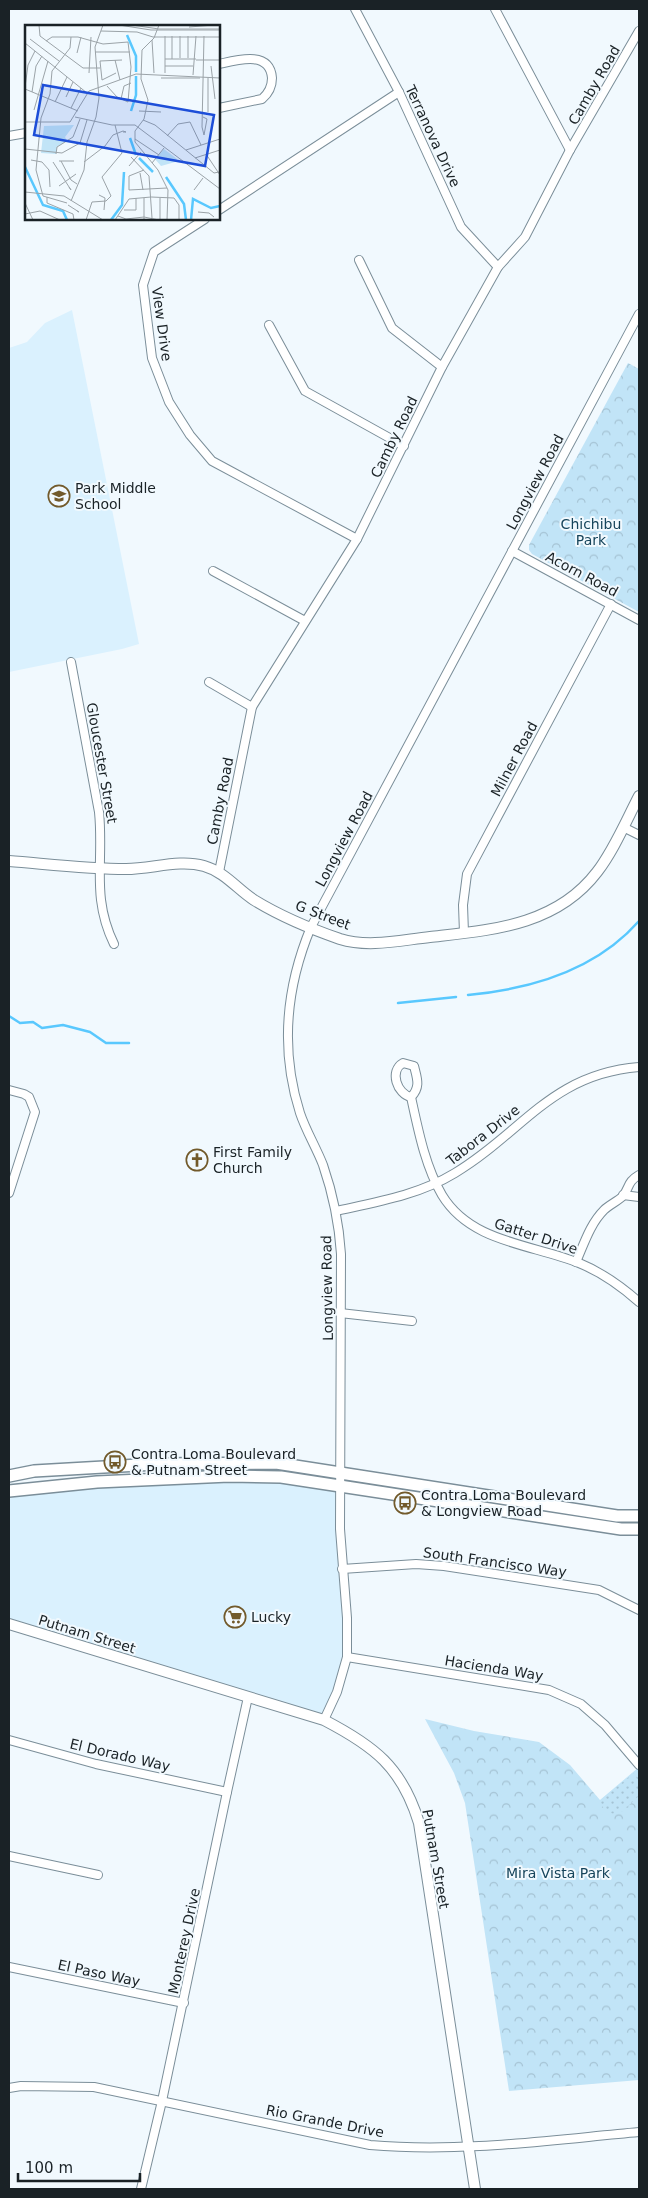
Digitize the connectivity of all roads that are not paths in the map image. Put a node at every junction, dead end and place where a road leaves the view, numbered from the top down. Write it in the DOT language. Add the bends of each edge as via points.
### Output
graph roads {
  1 [pos="355,9"];
  2 [pos="498,10"];
  3 [pos="639,31"];
  4 [pos="220,64"];
  5 [pos="399,92"];
  6 [pos="220,108"];
  7 [pos="25,133"];
  8 [pos="9,136"];
  9 [pos="570,150"];
  10 [pos="220,209"];
  11 [pos="203,220"];
  12 [pos="359,260"];
  13 [pos="498,267"];
  14 [pos="639,314"];
  15 [pos="269,325"];
  16 [pos="442,367"];
  17 [pos="404,446"];
  18 [pos="357,539"];
  19 [pos="512,551"];
  20 [pos="214,571"];
  21 [pos="611,604"];
  22 [pos="639,620"];
  23 [pos="305,621"];
  24 [pos="71,662"];
  25 [pos="209,682"];
  26 [pos="252,707"];
  27 [pos="639,796"];
  28 [pos="623,826"];
  29 [pos="639,835"];
  30 [pos="9,861"];
  31 [pos="99,868"];
  32 [pos="219,872"];
  33 [pos="311,927"];
  34 [pos="464,933"];
  35 [pos="114,944"];
  36 [pos="639,1067"];
  37 [pos="9,1090"];
  38 [pos="411,1097"];
  39 [pos="639,1175"];
  40 [pos="436,1183"];
  41 [pos="9,1192"];
  42 [pos="623,1196"];
  43 [pos="639,1197"];
  44 [pos="336,1211"];
  45 [pos="576,1262"];
  46 [pos="639,1302"];
  47 [pos="340,1313"];
  48 [pos="412,1322"];
  49 [pos="340,1471"];
  50 [pos="9,1476"];
  51 [pos="340,1487"];
  52 [pos="9,1491"];
  53 [pos="639,1516"];
  54 [pos="639,1529"];
  55 [pos="342,1569"];
  56 [pos="639,1610"];
  57 [pos="9,1624"];
  58 [pos="347,1657"];
  59 [pos="248,1697"];
  60 [pos="324,1720"];
  61 [pos="9,1740"];
  62 [pos="639,1765"];
  63 [pos="227,1792"];
  64 [pos="9,1856"];
  65 [pos="98,1876"];
  66 [pos="9,1967"];
  67 [pos="184,2003"];
  68 [pos="9,2088"];
  69 [pos="162,2100"];
  70 [pos="639,2132"];
  71 [pos="469,2148"];
  72 [pos="140,2189"];
  73 [pos="475,2189"];
  1 -- 5 [label="street, Terranova Drive"];
  2 -- 9 [label="street"];
  3 -- 9 [label="street, Camby Road"];
  4 -- 6 [label="street" via="260,60 266,63 272,76 271,87 262,99"];
  5 -- 10 [label="street"];
  5 -- 13 [label="street, Terranova Drive" via="461,227"];
  7 -- 8 [label="street"];
  9 -- 13 [label="street, Camby Road" via="525,237"];
  11 -- 18 [label="street, View Drive" via="154,252 143,285 152,358 169,402 190,436 212,461"];
  12 -- 16 [label="street" via="392,328"];
  13 -- 16 [label="street, Camby Road"];
  14 -- 19 [label="street, Longview Road"];
  15 -- 17 [label="street" via="305,391"];
  16 -- 17 [label="street, Camby Road"];
  17 -- 18 [label="street, Camby Road"];
  18 -- 23 [label="street, Camby Road"];
  19 -- 21 [label="street, Acorn Road"];
  19 -- 33 [label="street, Longview Road"];
  20 -- 23 [label="street"];
  21 -- 22 [label="street, Acorn Road"];
  21 -- 34 [label="street, Milner Road" via="467,874"];
  23 -- 26 [label="street, Camby Road"];
  24 -- 31 [label="street, Gloucester Street" via="99,812"];
  25 -- 26 [label="street"];
  26 -- 32 [label="street, Camby Road"];
  27 -- 28 [label="street, G Street"];
  28 -- 29 [label="street"];
  28 -- 34 [label="street, G Street" via="597,872 552,911 512,926"];
  30 -- 31 [label="street, G Street"];
  31 -- 32 [label="street, G Street" via="186,863"];
  31 -- 35 [label="street, Gloucester Street" via="102,915"];
  32 -- 33 [label="street, G Street" via="252,899"];
  33 -- 34 [label="street, G Street" via="341,939 368,944"];
  33 -- 44 [label="street, Longview Road" via="292,983 288,1050 295,1096 322,1164"];
  36 -- 40 [label="street, Tabora Drive" via="604,1074 560,1092 465,1166"];
  37 -- 41 [label="street" via="29,1097 34,1107 32,1123"];
  38 -- 40 [label="street, Gatter Drive"];
  39 -- 42 [label="street" via="629,1182"];
  40 -- 44 [label="street, Tabora Drive" via="393,1199"];
  40 -- 45 [label="street, Gatter Drive" via="457,1214 480,1230"];
  42 -- 43 [label="street"];
  42 -- 45 [label="street" via="597,1218"];
  44 -- 47 [label="street, Longview Road" via="341,1254"];
  45 -- 46 [label="street, Gatter Drive" via="606,1277"];
  47 -- 48 [label="street"];
  47 -- 49 [label="street, Longview Road"];
  49 -- 50 [label="main road" via="276,1463 226,1462 34,1471"];
  49 -- 51 [label="street, Longview Road"];
  49 -- 53 [label="main road" via="617,1516"];
  51 -- 52 [label="main road" via="281,1477 229,1476 97,1482"];
  51 -- 54 [label="main road" via="621,1529"];
  51 -- 55 [label="street, Longview Road"];
  55 -- 56 [label="street, South Francisco Way" via="416,1564 444,1566 599,1590"];
  55 -- 58 [label="street, Longview Road"];
  57 -- 59 [label="street, Putnam Street"];
  58 -- 60 [label="street, Longview Road" via="337,1692"];
  58 -- 62 [label="street, Hacienda Way" via="549,1690 581,1704 605,1725"];
  59 -- 60 [label="street, Putnam Street"];
  59 -- 63 [label="street, Monterey Drive"];
  60 -- 71 [label="street, Putnam Street" via="375,1750 398,1776 411,1798 418,1824"];
  61 -- 63 [label="street, El Dorado Way" via="96,1764"];
  63 -- 67 [label="street, Monterey Drive"];
  64 -- 65 [label="street"];
  66 -- 67 [label="street, El Paso Way"];
  67 -- 69 [label="street, Monterey Drive"];
  68 -- 69 [label="street, Rio Grande Drive" via="94,2087"];
  69 -- 71 [label="street, Rio Grande Drive" via="370,2145 412,2149"];
  69 -- 72 [label="street, Monterey Drive"];
  70 -- 71 [label="street, Rio Grande Drive"];
  71 -- 73 [label="street, Putnam Street"];
}
